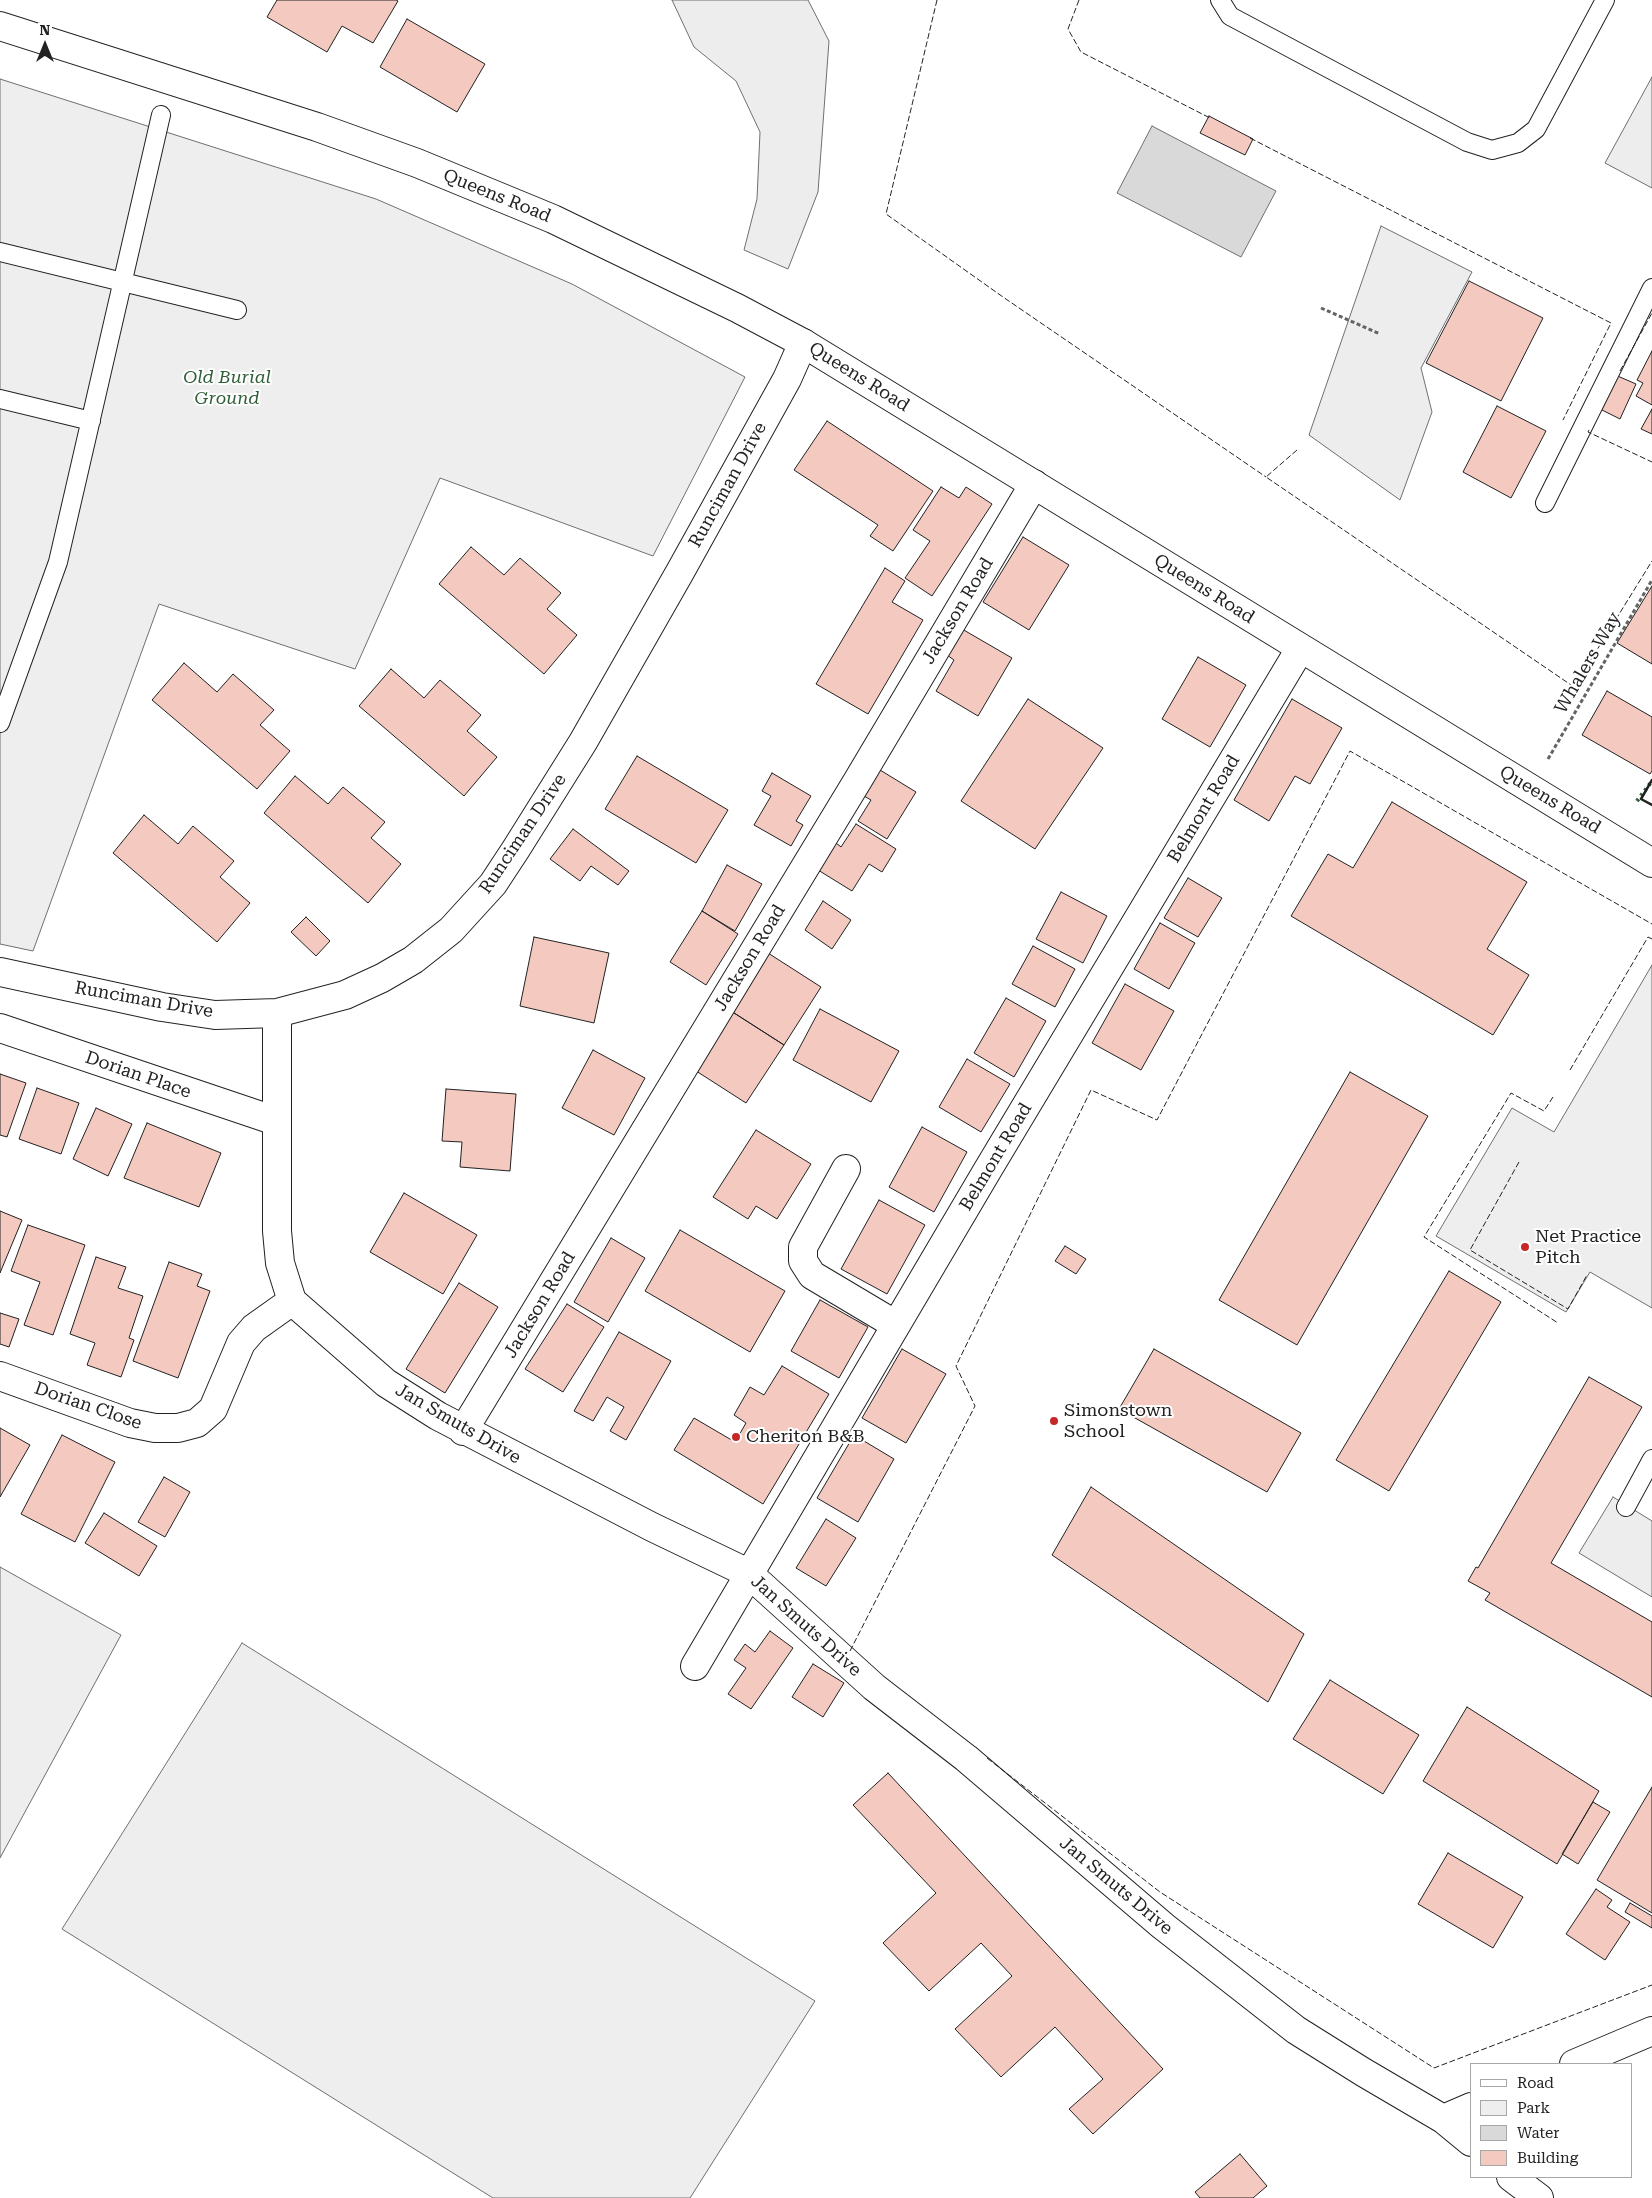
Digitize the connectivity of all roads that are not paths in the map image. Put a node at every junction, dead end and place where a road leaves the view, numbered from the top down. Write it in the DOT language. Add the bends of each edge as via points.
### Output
graph roads {
  1 [pos="1220,0"];
  2 [pos="1605,0"];
  3 [pos="0,26"];
  4 [pos="161,115"];
  5 [pos="0,252"];
  6 [pos="122,282"];
  7 [pos="1652,288"];
  8 [pos="237,310"];
  9 [pos="804,343"];
  10 [pos="0,399"];
  11 [pos="91,421"];
  12 [pos="1034,484"];
  13 [pos="1545,503"];
  14 [pos="1300,649"];
  15 [pos="0,723"];
  16 [pos="1652,863"];
  17 [pos="0,972"];
  18 [pos="277,1013"];
  19 [pos="0,1028"];
  20 [pos="276,1122"];
  21 [pos="846,1169"];
  22 [pos="292,1300"];
  23 [pos="896,1324"];
  24 [pos="0,1376"];
  25 [pos="463,1431"];
  26 [pos="1652,1460"];
  27 [pos="1626,1507"];
  28 [pos="748,1573"];
  29 [pos="695,1666"];
  30 [pos="1652,2031"];
  31 [pos="1576,2063"];
  32 [pos="1470,2107"];
  33 [pos="1443,2119"];
  34 [pos="1470,2141"];
  35 [pos="1512,2178"];
  36 [pos="1539,2198"];
  1 -- 2 [label="lane" via="1230,16 1467,142 1492,150 1518,143 1536,129"];
  3 -- 9 [label="street, Queens Road" via="417,163 553,219"];
  4 -- 6 [label="lane"];
  5 -- 6 [label="lane"];
  6 -- 8 [label="lane"];
  6 -- 11 [label="lane"];
  7 -- 13 [label="lane"];
  9 -- 12 [label="street, Queens Road"];
  9 -- 18 [label="street, Runciman Drive" via="592,725 493,884 451,930 405,965 344,995"];
  10 -- 11 [label="lane"];
  11 -- 15 [label="lane" via="58,562"];
  12 -- 14 [label="street, Queens Road"];
  12 -- 25 [label="street, Jackson Road"];
  14 -- 16 [label="street, Queens Road"];
  14 -- 23 [label="street, Belmont Road"];
  17 -- 18 [label="street, Runciman Drive" via="171,1008 215,1014"];
  18 -- 20 [label="street"];
  19 -- 20 [label="street, Dorian Place"];
  20 -- 22 [label="street" via="277,1231 280,1262"];
  21 -- 23 [label="street" via="804,1247 804,1261 812,1275"];
  22 -- 24 [label="street, Dorian Close" via="254,1328 241,1343 213,1409 197,1423 178,1428 130,1423"];
  22 -- 25 [label="street, Jan Smuts Drive" via="386,1383"];
  23 -- 28 [label="street, Belmont Road"];
  25 -- 28 [label="street, Jan Smuts Drive"];
  26 -- 27 [label="lane"];
  28 -- 29 [label="street, Belmont Road"];
  28 -- 33 [label="street, Jan Smuts Drive" via="874,1687 966,1758 1162,1926 1296,2030"];
  30 -- 31 [label="street"];
  32 -- 33 [label="street"];
  33 -- 34 [label="street, Jan Smuts Drive"];
  35 -- 36 [label="street"];
}
